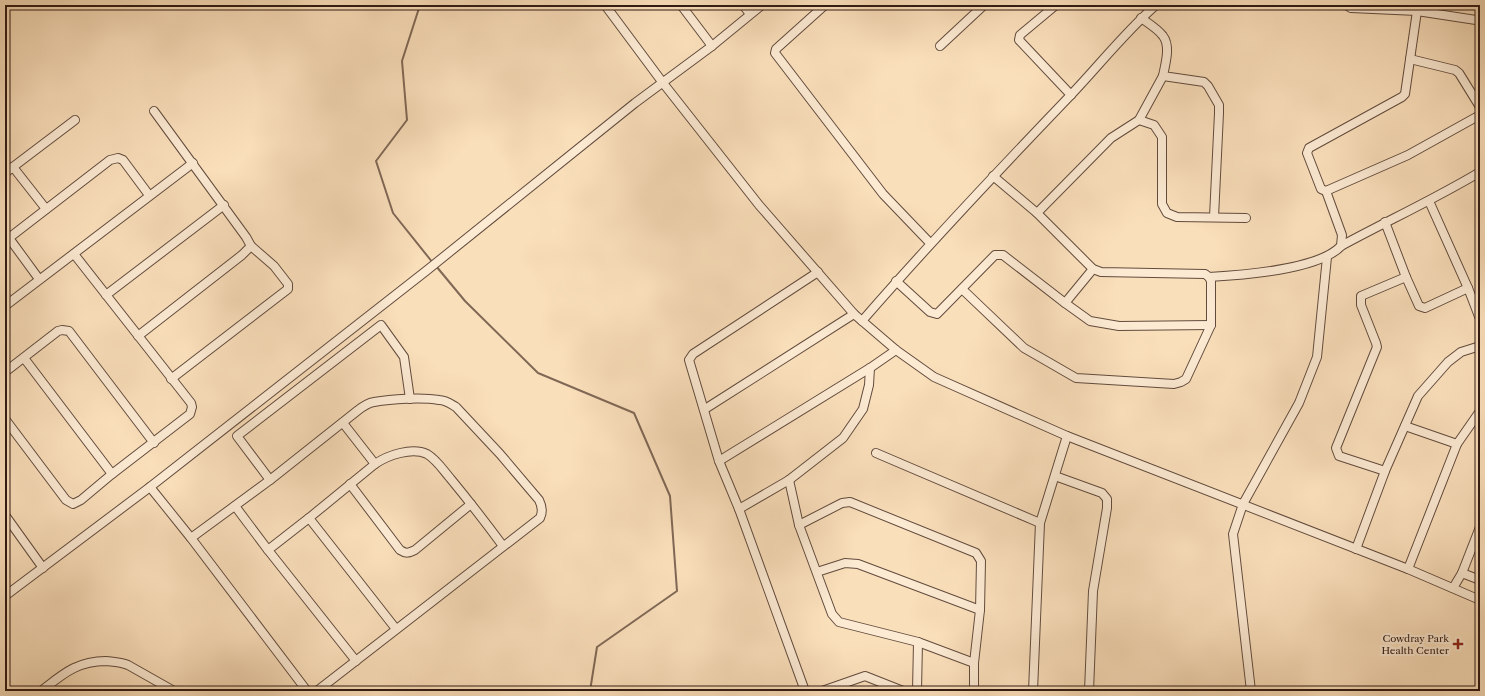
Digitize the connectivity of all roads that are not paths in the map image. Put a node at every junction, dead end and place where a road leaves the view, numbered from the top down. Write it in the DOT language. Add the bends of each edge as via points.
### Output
graph roads {
  1 [pos="605,5"];
  2 [pos="681,5"];
  3 [pos="743,5"];
  4 [pos="762,5"];
  5 [pos="824,5"];
  6 [pos="984,5"];
  7 [pos="1056,5"];
  8 [pos="1156,5"];
  9 [pos="1346,5"];
  10 [pos="1417,11"];
  11 [pos="750,14"];
  12 [pos="1142,18"];
  13 [pos="1480,22"];
  14 [pos="712,46"];
  15 [pos="940,46"];
  16 [pos="1410,59"];
  17 [pos="1163,76"];
  18 [pos="664,83"];
  19 [pos="1071,95"];
  20 [pos="1480,107"];
  21 [pos="154,111"];
  22 [pos="1480,115"];
  23 [pos="75,120"];
  24 [pos="1139,120"];
  25 [pos="193,163"];
  26 [pos="13,167"];
  27 [pos="1480,172"];
  28 [pos="5,173"];
  29 [pos="993,176"];
  30 [pos="1326,191"];
  31 [pos="149,195"];
  32 [pos="1429,200"];
  33 [pos="224,205"];
  34 [pos="46,209"];
  35 [pos="1036,213"];
  36 [pos="1214,217"];
  37 [pos="1246,218"];
  38 [pos="1384,222"];
  39 [pos="7,239"];
  40 [pos="930,243"];
  41 [pos="251,246"];
  42 [pos="1341,246"];
  43 [pos="74,254"];
  44 [pos="1327,257"];
  45 [pos="1093,269"];
  46 [pos="818,272"];
  47 [pos="1209,277"];
  48 [pos="1406,277"];
  49 [pos="40,279"];
  50 [pos="896,281"];
  51 [pos="1468,288"];
  52 [pos="962,289"];
  53 [pos="106,295"];
  54 [pos="1065,303"];
  55 [pos="5,306"];
  56 [pos="372,313"];
  57 [pos="854,314"];
  58 [pos="1480,319"];
  59 [pos="862,321"];
  60 [pos="381,325"];
  61 [pos="1211,325"];
  62 [pos="138,336"];
  63 [pos="1480,346"];
  64 [pos="896,350"];
  65 [pos="24,358"];
  66 [pos="870,368"];
  67 [pos="5,372"];
  68 [pos="171,379"];
  69 [pos="410,399"];
  70 [pos="704,409"];
  71 [pos="1480,410"];
  72 [pos="5,419"];
  73 [pos="343,423"];
  74 [pos="1405,426"];
  75 [pos="1067,436"];
  76 [pos="154,443"];
  77 [pos="1457,444"];
  78 [pos="876,453"];
  79 [pos="719,461"];
  80 [pos="375,464"];
  81 [pos="1385,471"];
  82 [pos="112,474"];
  83 [pos="1055,476"];
  84 [pos="270,480"];
  85 [pos="789,480"];
  86 [pos="350,484"];
  87 [pos="150,487"];
  88 [pos="472,504"];
  89 [pos="1243,504"];
  90 [pos="234,506"];
  91 [pos="739,509"];
  92 [pos="5,515"];
  93 [pos="309,518"];
  94 [pos="1040,522"];
  95 [pos="799,525"];
  96 [pos="1480,527"];
  97 [pos="191,538"];
  98 [pos="503,546"];
  99 [pos="1356,549"];
  100 [pos="268,550"];
  101 [pos="44,568"];
  102 [pos="1408,569"];
  103 [pos="817,572"];
  104 [pos="1462,573"];
  105 [pos="1480,580"];
  106 [pos="1453,588"];
  107 [pos="5,596"];
  108 [pos="1480,600"];
  109 [pos="980,610"];
  110 [pos="396,629"];
  111 [pos="918,642"];
  112 [pos="356,661"];
  113 [pos="974,663"];
  114 [pos="41,691"];
  115 [pos="174,691"];
  116 [pos="307,691"];
  117 [pos="317,691"];
  118 [pos="805,691"];
  119 [pos="822,691"];
  120 [pos="904,691"];
  121 [pos="917,691"];
  122 [pos="974,691"];
  123 [pos="1034,691"];
  124 [pos="1089,691"];
  125 [pos="1251,691"];
  1 -- 18 [label="street"];
  2 -- 14 [label="street"];
  3 -- 11 [label="street"];
  4 -- 11 [label="street"];
  5 -- 40 [label="street" via="776,49 775,53 883,194"];
  6 -- 15 [label="street"];
  7 -- 19 [label="street" via="1020,35 1018,40"];
  8 -- 12 [label="street"];
  9 -- 10 [label="street" via="1351,8"];
  10 -- 13 [label="street"];
  10 -- 16 [label="street"];
  11 -- 14 [label="street"];
  12 -- 17 [label="street" via="1166,41"];
  12 -- 19 [label="street"];
  14 -- 18 [label="street"];
  16 -- 20 [label="street" via="1455,70"];
  16 -- 30 [label="street" via="1405,94 1402,97 1309,148 1307,153 1318,182 1321,189"];
  17 -- 24 [label="street"];
  17 -- 36 [label="street" via="1204,82 1219,105"];
  18 -- 46 [label="street" via="759,206"];
  18 -- 56 [label="street"];
  19 -- 29 [label="street"];
  21 -- 25 [label="street"];
  22 -- 30 [label="street" via="1408,155"];
  23 -- 26 [label="street"];
  24 -- 35 [label="street" via="1111,138"];
  24 -- 36 [label="street" via="1154,125 1162,137 1162,204 1167,213 1177,217"];
  25 -- 31 [label="street"];
  25 -- 33 [label="street"];
  26 -- 28 [label="street"];
  26 -- 34 [label="street"];
  27 -- 32 [label="street"];
  29 -- 35 [label="street"];
  29 -- 40 [label="street"];
  30 -- 42 [label="street" via="1342,235"];
  31 -- 34 [label="street" via="122,160 113,159"];
  31 -- 43 [label="street"];
  32 -- 38 [label="street"];
  32 -- 51 [label="street"];
  33 -- 41 [label="street"];
  33 -- 53 [label="street"];
  34 -- 39 [label="street"];
  35 -- 45 [label="street"];
  36 -- 37 [label="street"];
  38 -- 42 [label="street"];
  38 -- 48 [label="street"];
  39 -- 49 [label="street"];
  40 -- 50 [label="street"];
  41 -- 62 [label="street"];
  41 -- 68 [label="street" via="274,266 288,284 288,289"];
  42 -- 44 [label="street"];
  43 -- 49 [label="street"];
  43 -- 53 [label="street"];
  44 -- 47 [label="street" via="1251,274"];
  44 -- 89 [label="street" via="1317,357 1299,403"];
  45 -- 47 [label="street" via="1101,272 1205,274"];
  45 -- 54 [label="street"];
  46 -- 57 [label="street"];
  46 -- 70 [label="street" via="693,354 691,366"];
  47 -- 61 [label="street" via="1212,281"];
  48 -- 51 [label="street" via="1422,308"];
  48 -- 81 [label="street" via="1361,296 1361,305 1377,347 1336,448 1339,456"];
  49 -- 55 [label="street"];
  50 -- 52 [label="street" via="930,312 937,314"];
  50 -- 59 [label="street"];
  51 -- 58 [label="street"];
  52 -- 54 [label="street" via="995,256 1003,255"];
  52 -- 61 [label="street" via="1024,348 1076,378 1174,384 1181,382 1186,379"];
  53 -- 62 [label="street"];
  54 -- 61 [label="street" via="1090,321 1119,326"];
  56 -- 60 [label="street"];
  56 -- 87 [label="street"];
  57 -- 59 [label="street"];
  57 -- 70 [label="street"];
  59 -- 64 [label="street"];
  60 -- 69 [label="street" via="404,357"];
  60 -- 84 [label="street" via="237,436"];
  62 -- 68 [label="street"];
  63 -- 74 [label="street" via="1461,352 1448,362 1418,396"];
  64 -- 66 [label="street"];
  64 -- 75 [label="street" via="934,377"];
  65 -- 67 [label="street"];
  65 -- 76 [label="street" via="58,331 69,331"];
  65 -- 82 [label="street"];
  66 -- 79 [label="street"];
  66 -- 85 [label="street" via="863,409 843,438"];
  68 -- 76 [label="street" via="191,404 192,411"];
  69 -- 73 [label="street" via="373,402"];
  69 -- 98 [label="street" via="440,400 456,407 539,500 542,509 540,518"];
  70 -- 79 [label="street"];
  71 -- 77 [label="street"];
  72 -- 82 [label="street" via="66,500 73,504"];
  73 -- 80 [label="street"];
  73 -- 84 [label="street"];
  74 -- 77 [label="street"];
  74 -- 81 [label="street"];
  75 -- 83 [label="street"];
  75 -- 89 [label="street"];
  76 -- 82 [label="street"];
  77 -- 102 [label="street"];
  78 -- 94 [label="street"];
  79 -- 91 [label="street"];
  80 -- 86 [label="street"];
  80 -- 88 [label="street" via="397,453 427,454"];
  81 -- 99 [label="street"];
  83 -- 94 [label="street"];
  83 -- 124 [label="street" via="1102,493 1107,499 1093,591"];
  84 -- 90 [label="street"];
  85 -- 91 [label="street"];
  85 -- 95 [label="street"];
  86 -- 88 [label="street" via="400,550 408,553"];
  86 -- 93 [label="street"];
  87 -- 97 [label="street"];
  87 -- 101 [label="street"];
  88 -- 98 [label="street"];
  89 -- 99 [label="street"];
  89 -- 125 [label="street" via="1233,534"];
  90 -- 97 [label="street"];
  90 -- 100 [label="street"];
  91 -- 118 [label="street"];
  92 -- 101 [label="street"];
  93 -- 100 [label="street"];
  93 -- 110 [label="street"];
  94 -- 123 [label="street"];
  95 -- 103 [label="street"];
  95 -- 109 [label="street" via="842,503 850,502 976,553 981,561"];
  96 -- 104 [label="street"];
  97 -- 116 [label="street"];
  98 -- 110 [label="street"];
  99 -- 102 [label="street"];
  100 -- 112 [label="street"];
  101 -- 107 [label="street"];
  102 -- 106 [label="street"];
  103 -- 109 [label="street" via="845,563 854,563"];
  103 -- 111 [label="street" via="832,614 839,622"];
  104 -- 105 [label="street"];
  104 -- 106 [label="street"];
  106 -- 108 [label="street"];
  109 -- 113 [label="street"];
  110 -- 112 [label="street"];
  111 -- 113 [label="street"];
  111 -- 121 [label="street"];
  112 -- 117 [label="street"];
  113 -- 122 [label="street"];
  114 -- 115 [label="street" via="68,671 92,661 120,662"];
  119 -- 120 [label="street" via="865,676"];
}
